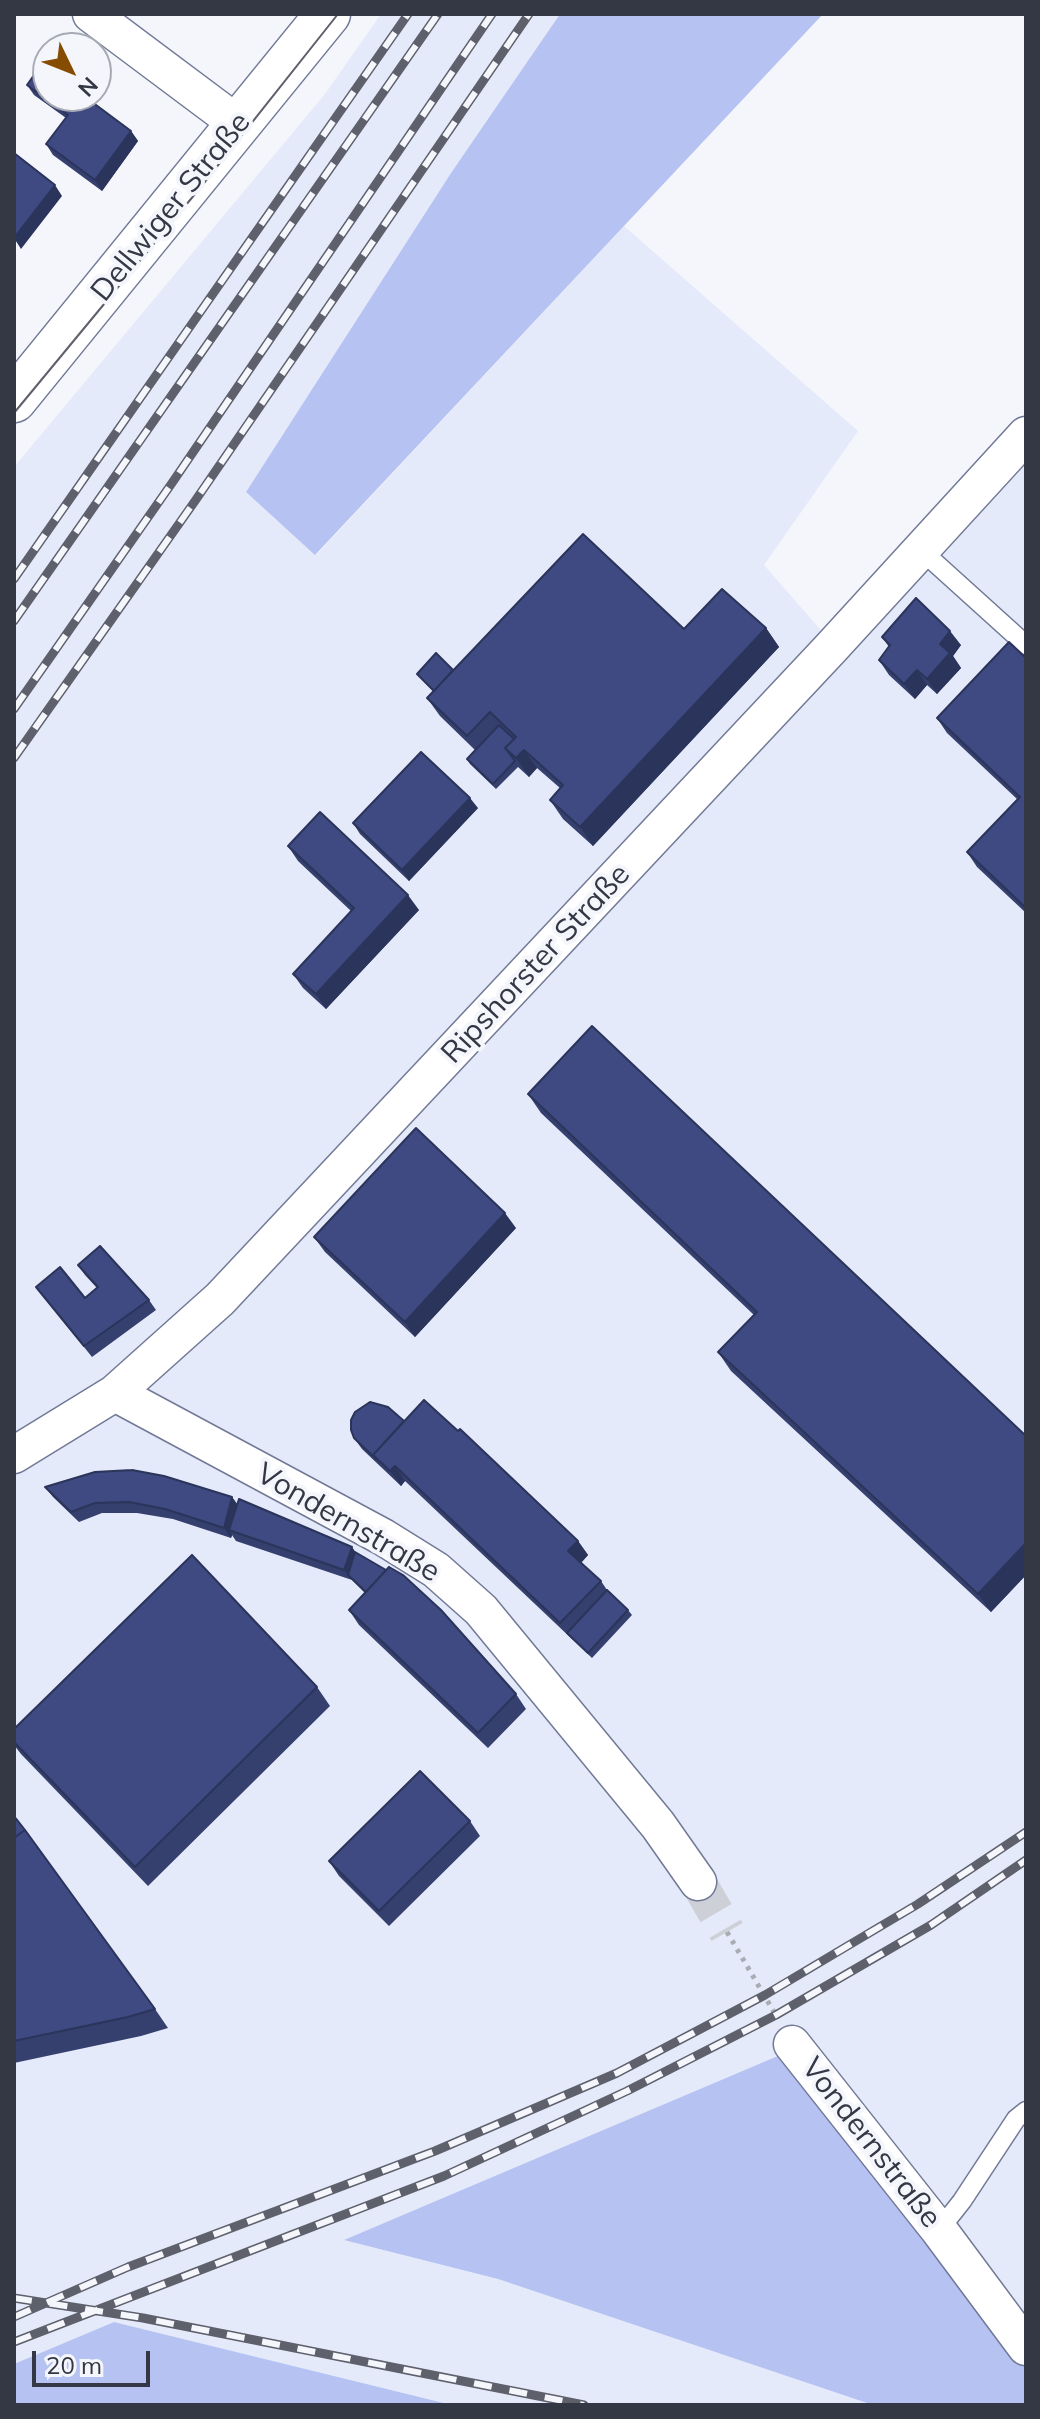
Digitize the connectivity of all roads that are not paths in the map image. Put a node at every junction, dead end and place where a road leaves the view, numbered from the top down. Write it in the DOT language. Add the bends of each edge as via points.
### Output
graph roads {
  1 [pos="91,14"];
  2 [pos="328,14"];
  3 [pos="238,124"];
  4 [pos="14,400"];
  5 [pos="1026,435"];
  6 [pos="922,551"];
  7 [pos="1026,645"];
  8 [pos="115,1393"];
  9 [pos="14,1455"];
  10 [pos="698,1882"];
  11 [pos="792,2044"];
  12 [pos="1026,2111"];
  13 [pos="939,2230"];
  14 [pos="1026,2347"];
  1 -- 3 [label="street"];
  2 -- 3 [label="main road, Dellwiger Straße"];
  3 -- 4 [label="main road, Dellwiger Straße"];
  5 -- 6 [label="street, Ripshorster Straße"];
  6 -- 7 [label="lane"];
  6 -- 8 [label="street, Ripshorster Straße" via="220,1299"];
  8 -- 9 [label="street, Ripshorster Straße"];
  8 -- 10 [label="street, Vondernstraße" via="436,1570 481,1610 658,1825"];
  11 -- 13 [label="street, Vondernstraße"];
  12 -- 13 [label="lane"];
  13 -- 14 [label="street, Vondernstraße"];
}
